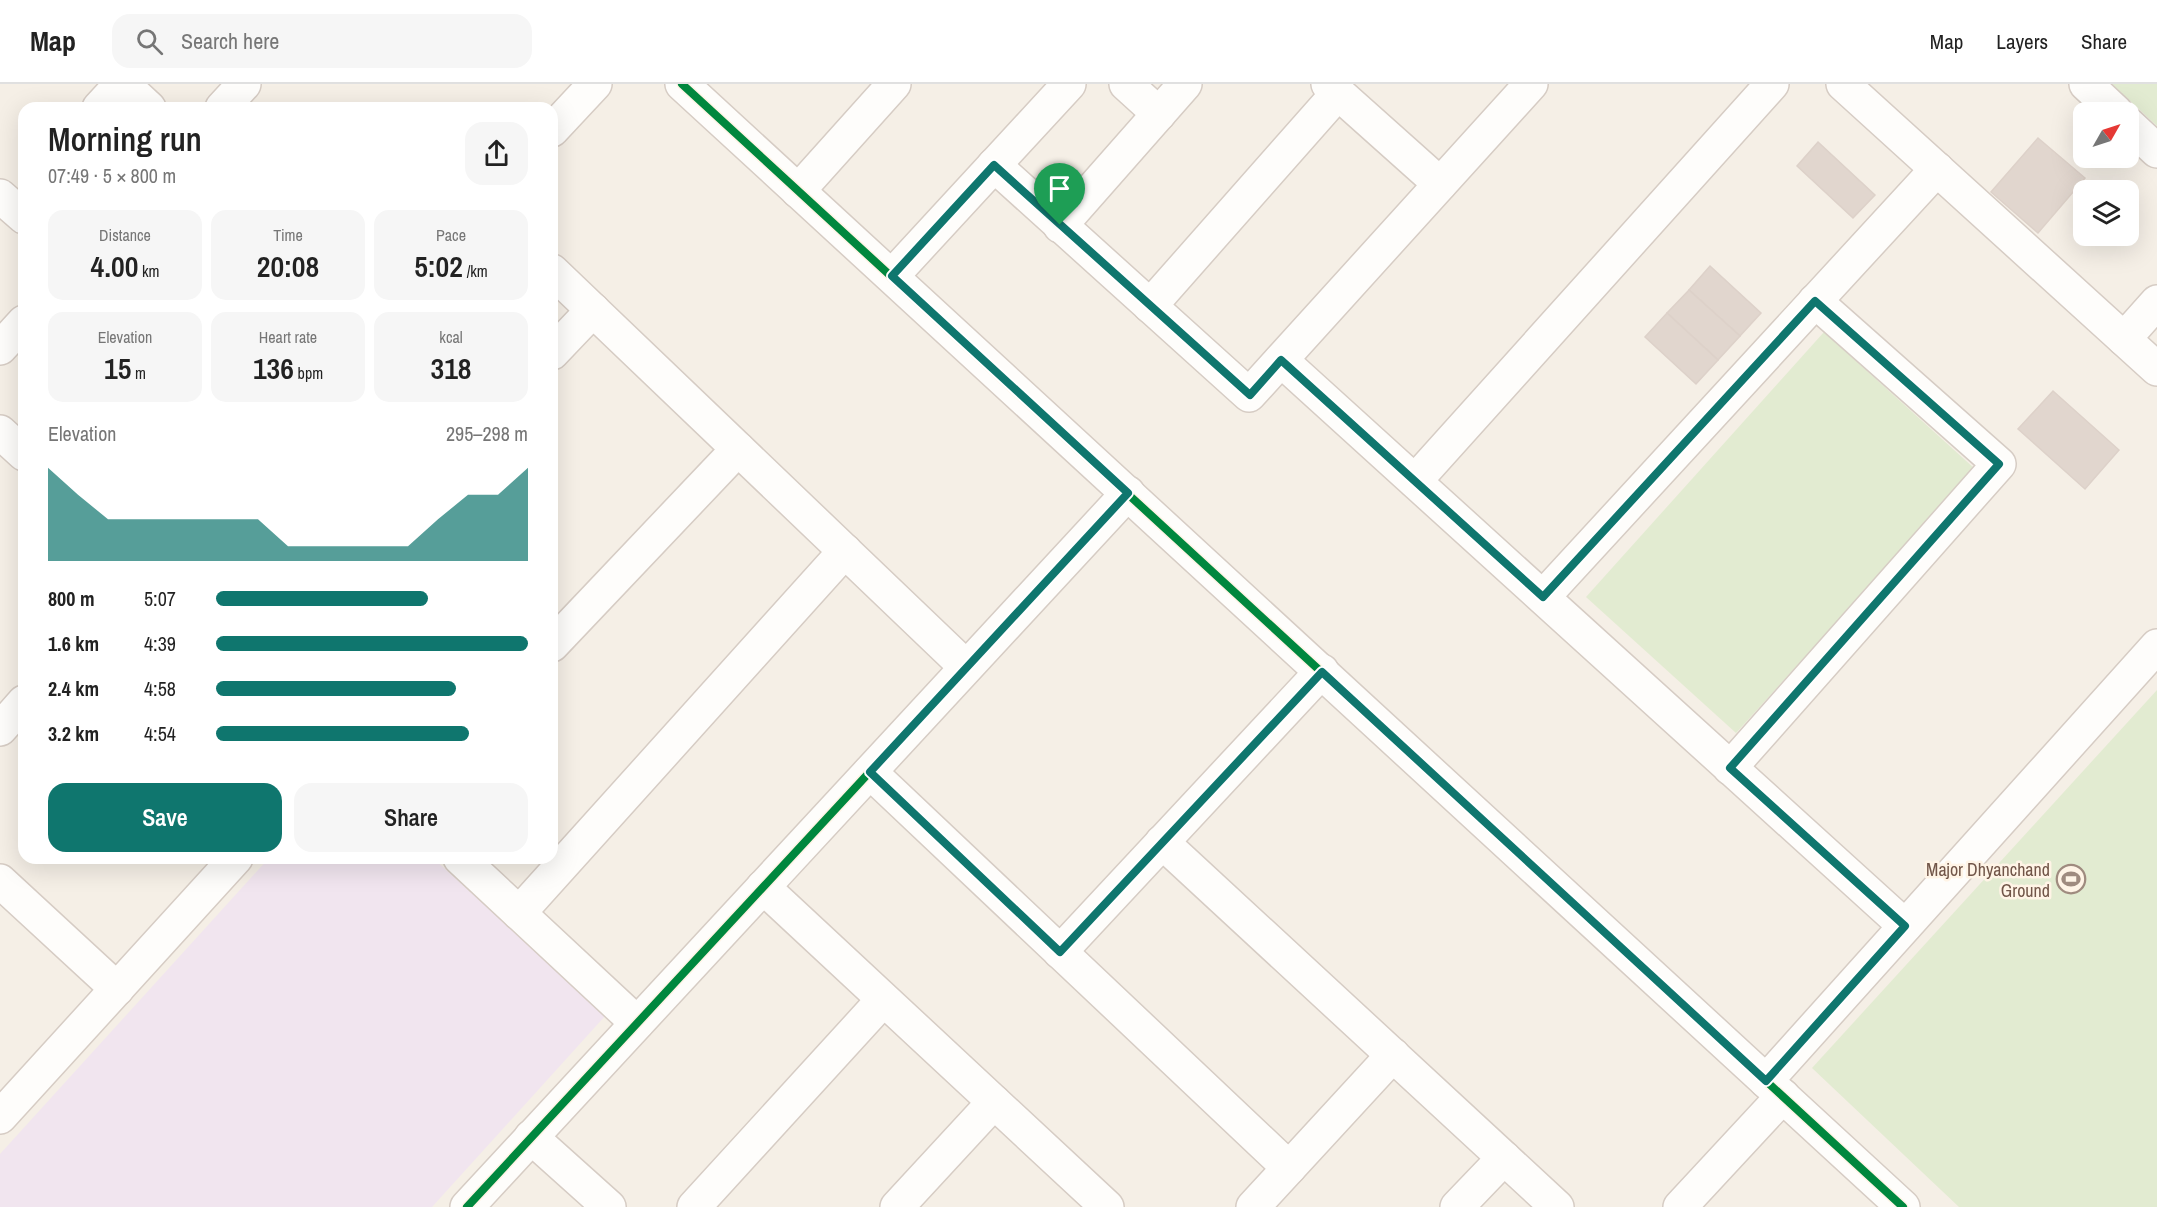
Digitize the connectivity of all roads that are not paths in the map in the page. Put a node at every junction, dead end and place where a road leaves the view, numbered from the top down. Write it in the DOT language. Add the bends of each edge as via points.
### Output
graph roads {
  1 [pos="122,84"];
  2 [pos="244,84"];
  3 [pos="595,84"];
  4 [pos="682,84"];
  5 [pos="894,84"];
  6 [pos="1069,84"];
  7 [pos="1126,84"];
  8 [pos="1185,84"];
  9 [pos="1531,84"];
  10 [pos="1772,84"];
  11 [pos="1843,84"];
  12 [pos="2086,84"];
  13 [pos="1333,88"];
  14 [pos="105,102"];
  15 [pos="142,102"];
  16 [pos="228,102"];
  17 [pos="2105,102"];
  18 [pos="1159,114"];
  19 [pos="558,124"];
  20 [pos="2139,134"];
  21 [pos="2157,151"];
  22 [pos="994,165"];
  23 [pos="1936,169"];
  24 [pos="1440,184"];
  25 [pos="798,190"];
  26 [pos="1060,225"];
  27 [pos="892,276"];
  28 [pos="558,277"];
  29 [pos="1815,301"];
  30 [pos="2157,302"];
  31 [pos="1150,306"];
  32 [pos="593,310"];
  33 [pos="18,328"];
  34 [pos="2124,339"];
  35 [pos="558,347"];
  36 [pos="0,348"];
  37 [pos="1281,360"];
  38 [pos="2157,369"];
  39 [pos="0,432"];
  40 [pos="18,448"];
  41 [pos="738,449"];
  42 [pos="1415,481"];
  43 [pos="1128,493"];
  44 [pos="845,551"];
  45 [pos="1543,597"];
  46 [pos="558,639"];
  47 [pos="2157,646"];
  48 [pos="966,667"];
  49 [pos="1322,672"];
  50 [pos="18,709"];
  51 [pos="0,729"];
  52 [pos="1730,768"];
  53 [pos="870,772"];
  54 [pos="1162,842"];
  55 [pos="223,864"];
  56 [pos="466,864"];
  57 [pos="0,881"];
  58 [pos="763,887"];
  59 [pos="519,913"];
  60 [pos="1905,926"];
  61 [pos="1060,952"];
  62 [pos="117,988"];
  63 [pos="883,1000"];
  64 [pos="638,1023"];
  65 [pos="1393,1055"];
  66 [pos="1774,1089"];
  67 [pos="5,1101"];
  68 [pos="994,1102"];
  69 [pos="531,1137"];
  70 [pos="1504,1158"];
  71 [pos="1289,1168"];
  72 [pos="467,1207"];
  73 [pos="609,1207"];
  74 [pos="694,1207"];
  75 [pos="897,1207"];
  76 [pos="1107,1207"];
  77 [pos="1253,1207"];
  78 [pos="1457,1207"];
  79 [pos="1557,1207"];
  80 [pos="1680,1207"];
  81 [pos="1903,1207"];
  1 -- 14 [label="street"];
  1 -- 15 [label="street"];
  2 -- 16 [label="street"];
  3 -- 19 [label="street"];
  4 -- 25 [label="street"];
  5 -- 25 [label="street"];
  6 -- 22 [label="street"];
  7 -- 18 [label="street"];
  8 -- 18 [label="street"];
  9 -- 24 [label="street"];
  10 -- 42 [label="street"];
  11 -- 23 [label="street"];
  12 -- 17 [label="street"];
  13 -- 24 [label="street"];
  13 -- 31 [label="street"];
  18 -- 26 [label="street"];
  20 -- 21 [label="street"];
  22 -- 26 [label="street"];
  22 -- 27 [label="street"];
  23 -- 29 [label="street"];
  23 -- 34 [label="street"];
  24 -- 37 [label="street"];
  25 -- 27 [label="street"];
  26 -- 31 [label="street"];
  27 -- 43 [label="street"];
  28 -- 32 [label="street"];
  29 -- 45 [label="street"];
  29 -- 52 [label="street" via="1999,464"];
  30 -- 34 [label="street"];
  31 -- 37 [label="street" via="1250,395"];
  32 -- 35 [label="street"];
  32 -- 41 [label="street"];
  33 -- 36 [label="street"];
  34 -- 38 [label="street"];
  37 -- 42 [label="street"];
  39 -- 40 [label="street"];
  41 -- 44 [label="street"];
  41 -- 46 [label="street"];
  42 -- 45 [label="street"];
  43 -- 48 [label="street"];
  43 -- 49 [label="street"];
  44 -- 48 [label="street"];
  44 -- 59 [label="street"];
  45 -- 52 [label="street"];
  47 -- 60 [label="street"];
  48 -- 53 [label="street"];
  49 -- 54 [label="street"];
  49 -- 66 [label="street"];
  50 -- 51 [label="street"];
  52 -- 60 [label="street"];
  53 -- 58 [label="street"];
  53 -- 61 [label="street"];
  54 -- 61 [label="street"];
  54 -- 65 [label="street"];
  55 -- 62 [label="street"];
  56 -- 59 [label="street"];
  57 -- 62 [label="street"];
  58 -- 63 [label="street"];
  58 -- 64 [label="street"];
  59 -- 64 [label="street"];
  60 -- 66 [label="street"];
  61 -- 71 [label="street"];
  62 -- 67 [label="street"];
  63 -- 68 [label="street"];
  63 -- 74 [label="street"];
  64 -- 69 [label="street"];
  65 -- 70 [label="street"];
  65 -- 71 [label="street"];
  66 -- 80 [label="street"];
  66 -- 81 [label="street"];
  68 -- 75 [label="street"];
  68 -- 76 [label="street"];
  69 -- 72 [label="street"];
  69 -- 73 [label="street"];
  70 -- 78 [label="street"];
  70 -- 79 [label="street"];
  71 -- 77 [label="street"];
}
